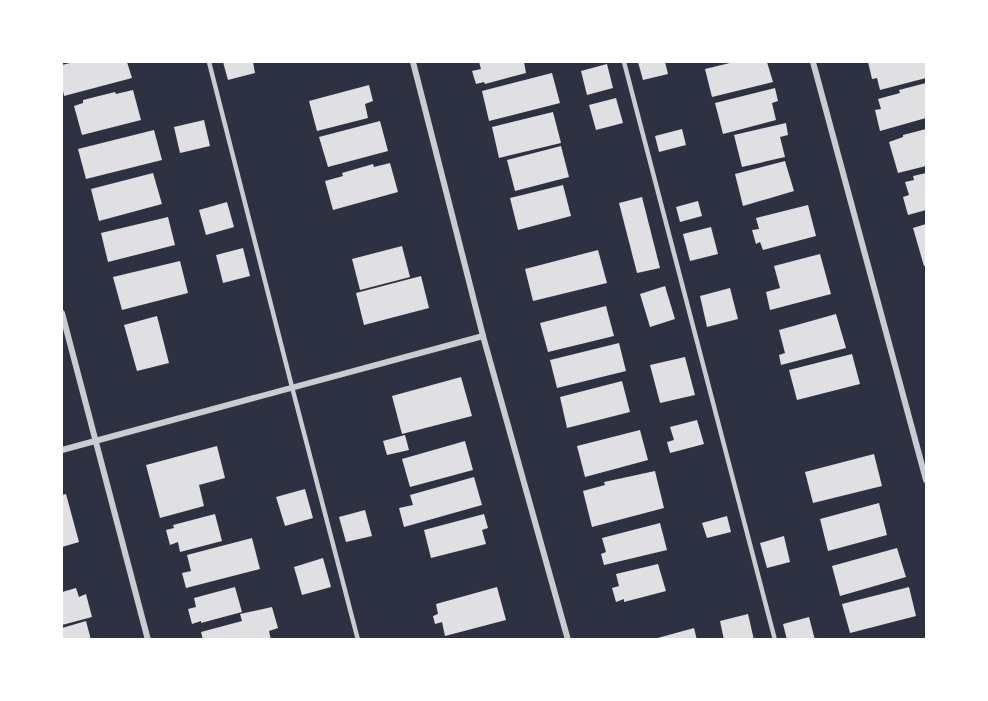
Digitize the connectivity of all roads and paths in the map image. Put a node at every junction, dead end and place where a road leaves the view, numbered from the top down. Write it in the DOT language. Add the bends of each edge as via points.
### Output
graph roads {
  1 [pos="209,62"];
  2 [pos="413,62"];
  3 [pos="624,62"];
  4 [pos="813,62"];
  5 [pos="62,312"];
  6 [pos="483,336"];
  7 [pos="292,387"];
  8 [pos="95,441"];
  9 [pos="62,450"];
  10 [pos="927,480"];
  11 [pos="148,639"];
  12 [pos="358,639"];
  13 [pos="568,639"];
  14 [pos="775,639"];
  1 -- 7 [label="lane"];
  2 -- 6 [label="street"];
  3 -- 14 [label="lane"];
  4 -- 10 [label="street"];
  5 -- 8 [label="street"];
  6 -- 7 [label="street"];
  6 -- 13 [label="street"];
  7 -- 8 [label="street"];
  7 -- 12 [label="lane"];
  8 -- 9 [label="street"];
  8 -- 11 [label="street"];
}
